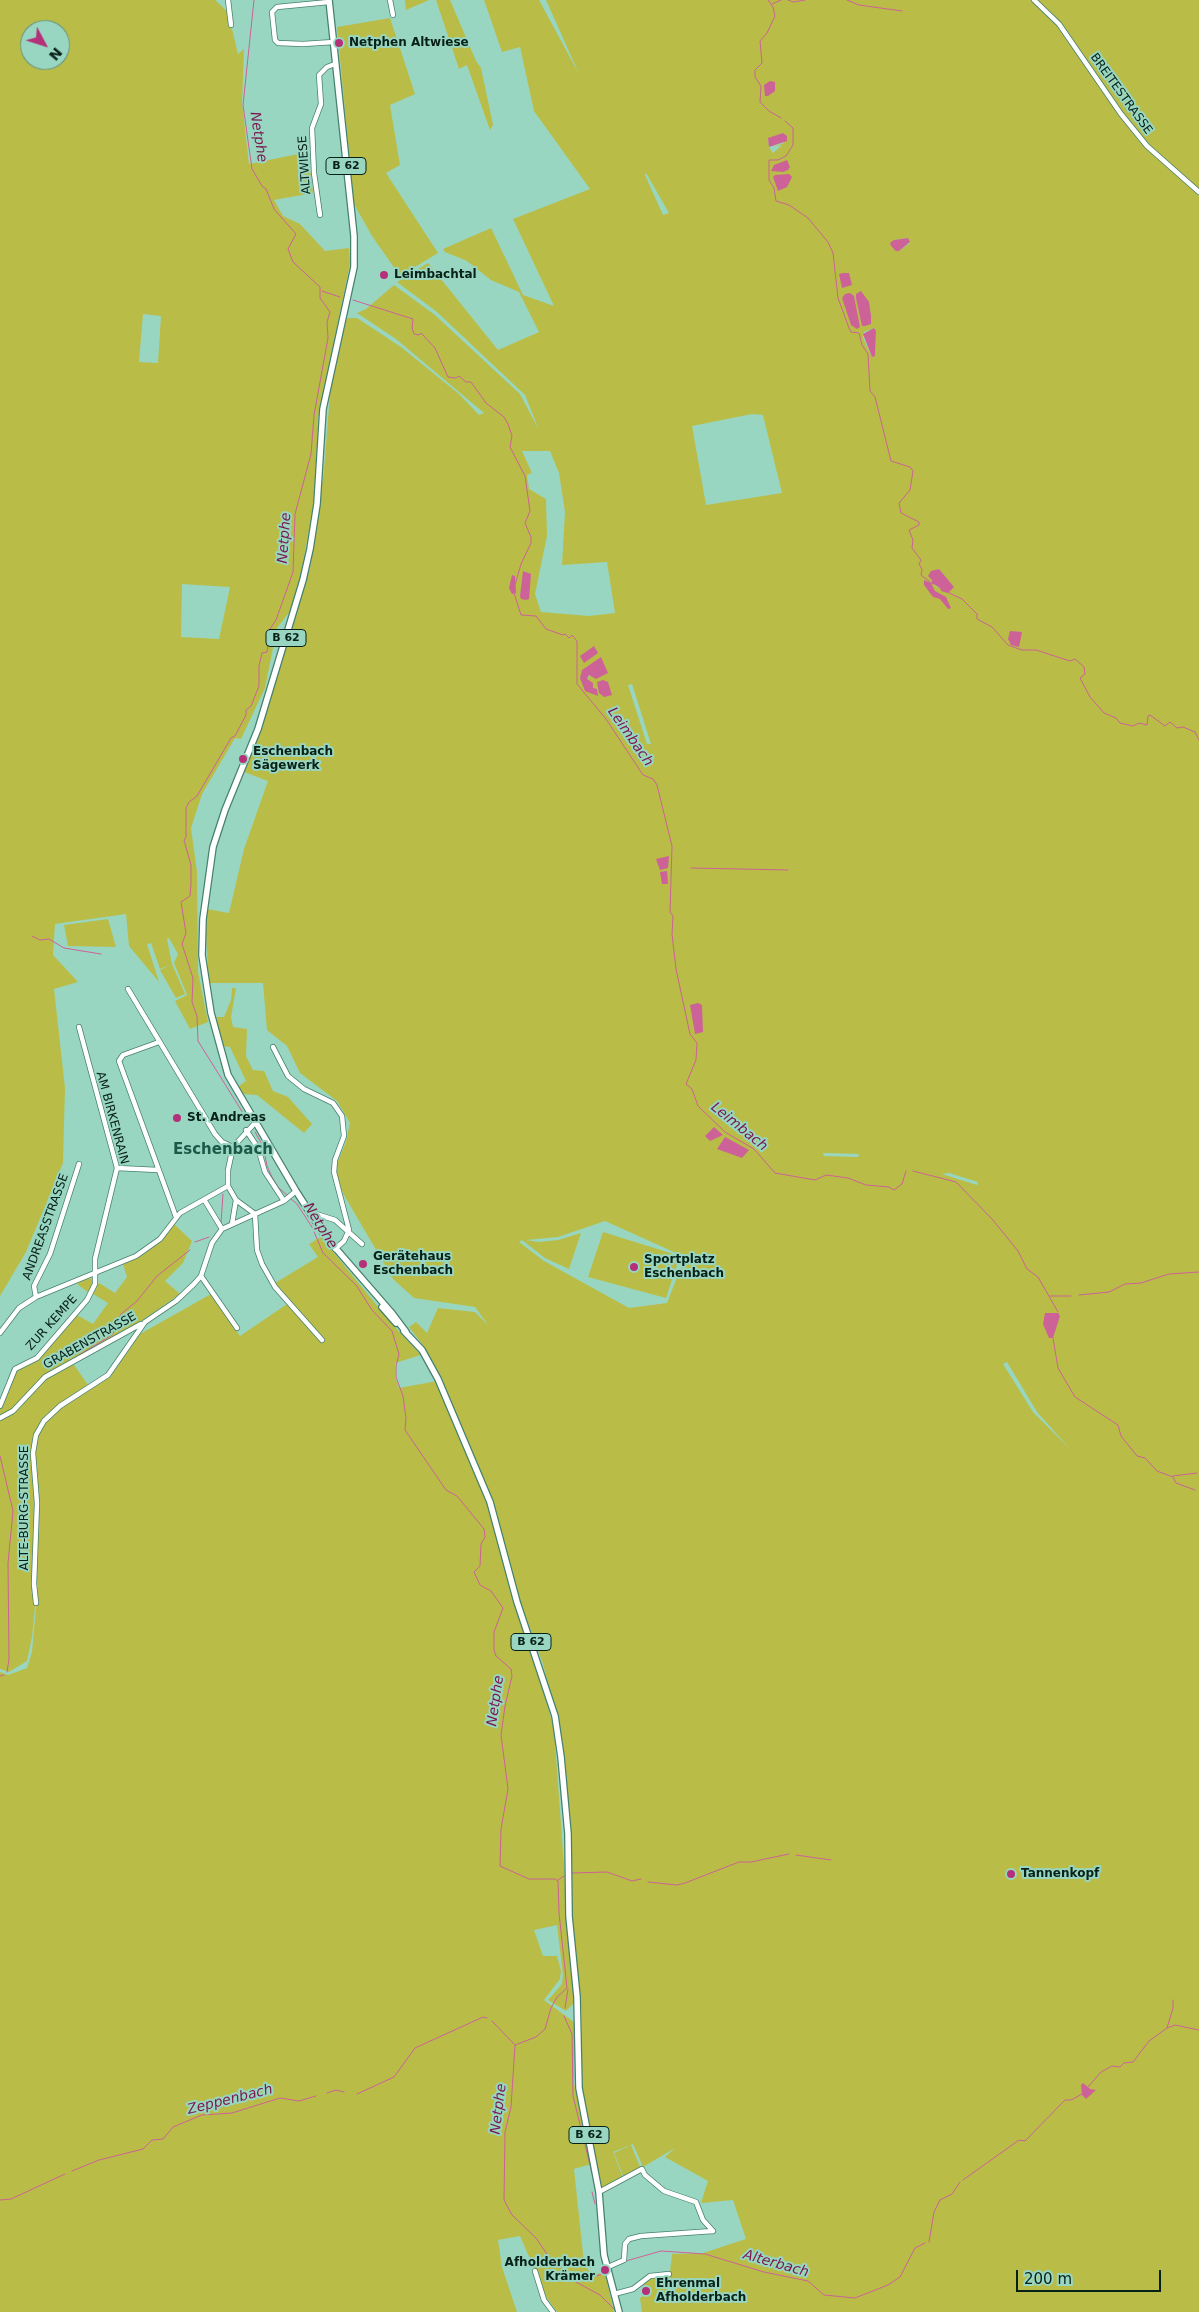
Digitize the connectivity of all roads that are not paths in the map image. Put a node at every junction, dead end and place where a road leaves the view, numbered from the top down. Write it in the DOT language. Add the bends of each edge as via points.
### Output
graph roads {
  1 [pos="228,0"];
  2 [pos="390,0"];
  3 [pos="1034,0"];
  4 [pos="329,1"];
  5 [pos="393,15"];
  6 [pos="231,25"];
  7 [pos="334,42"];
  8 [pos="335,64"];
  9 [pos="1199,192"];
  10 [pos="320,216"];
  11 [pos="128,990"];
  12 [pos="78,1027"];
  13 [pos="159,1042"];
  14 [pos="273,1047"];
  15 [pos="255,1123"];
  16 [pos="246,1130"];
  17 [pos="233,1147"];
  18 [pos="78,1164"];
  19 [pos="117,1168"];
  20 [pos="158,1170"];
  21 [pos="228,1186"];
  22 [pos="294,1192"];
  23 [pos="236,1200"];
  24 [pos="285,1200"];
  25 [pos="205,1201"];
  26 [pos="310,1212"];
  27 [pos="255,1214"];
  28 [pos="176,1217"];
  29 [pos="232,1224"];
  30 [pos="222,1229"];
  31 [pos="349,1230"];
  32 [pos="362,1244"];
  33 [pos="335,1249"];
  34 [pos="95,1272"];
  35 [pos="201,1276"];
  36 [pos="36,1297"];
  37 [pos="145,1322"];
  38 [pos="237,1328"];
  39 [pos="0,1333"];
  40 [pos="322,1340"];
  41 [pos="0,1406"];
  42 [pos="0,1418"];
  43 [pos="36,1603"];
  44 [pos="600,2192"];
  45 [pos="608,2266"];
  46 [pos="535,2271"];
  47 [pos="669,2274"];
  48 [pos="614,2294"];
  49 [pos="618,2310"];
  50 [pos="553,2312"];
  1 -- 6 [label="street"];
  2 -- 5 [label="street"];
  3 -- 9 [label="street, BREITESTRASSE" via="1069,37 1142,140"];
  4 -- 7 [label="main road, B 62"];
  4 -- 7 [label="street" via="277,7 272,12 275,40 278,43"];
  7 -- 8 [label="main road, B 62"];
  8 -- 10 [label="street, ALTWIESE" via="320,75 321,104 312,128"];
  8 -- 15 [label="main road, B 62" via="354,236 354,267 323,409 314,530 303,580 258,729 217,833 203,919 204,975 220,1052 228,1075"];
  11 -- 13 [label="street"];
  12 -- 19 [label="street, AM BIRKENRAIN"];
  13 -- 17 [label="street" via="215,1134"];
  13 -- 20 [label="street" via="123,1055 119,1061"];
  14 -- 31 [label="street" via="288,1076 304,1089 333,1103 342,1116 344,1136 334,1160 334,1172"];
  15 -- 16 [label="street"];
  15 -- 22 [label="main road, B 62"];
  16 -- 17 [label="street"];
  16 -- 24 [label="street" via="258,1148 265,1172"];
  17 -- 21 [label="street"];
  18 -- 36 [label="street, ANDREASSTRASSE" via="50,1254 34,1286"];
  19 -- 20 [label="street"];
  19 -- 34 [label="street, AM BIRKENRAIN" via="95,1259"];
  20 -- 28 [label="street"];
  21 -- 23 [label="street"];
  21 -- 25 [label="street"];
  22 -- 24 [label="street"];
  22 -- 26 [label="main road, B 62"];
  23 -- 27 [label="street"];
  23 -- 29 [label="street"];
  24 -- 27 [label="street"];
  25 -- 28 [label="street"];
  25 -- 30 [label="street"];
  26 -- 31 [label="street" via="332,1218"];
  26 -- 33 [label="main road, B 62"];
  27 -- 29 [label="street"];
  27 -- 40 [label="street" via="257,1250 263,1267 275,1287"];
  28 -- 34 [label="street" via="160,1239 136,1256"];
  29 -- 30 [label="street"];
  30 -- 35 [label="street, ALTE-BURG-STRASSE" via="212,1242"];
  31 -- 32 [label="street"];
  31 -- 33 [label="street"];
  33 -- 44 [label="main road, B 62" via="422,1350 438,1379 490,1502 517,1602 554,1716 568,1834 569,1916 579,2088"];
  34 -- 36 [label="street"];
  34 -- 41 [label="street, ZUR KEMPE" via="95,1284 87,1300 37,1358 15,1369"];
  35 -- 37 [label="street, ALTE-BURG-STRASSE" via="176,1301"];
  35 -- 38 [label="street"];
  36 -- 39 [label="street" via="19,1308"];
  37 -- 42 [label="street, GRABENSTRASSE" via="45,1377 13,1411"];
  37 -- 43 [label="street, ALTE-BURG-STRASSE" via="108,1375 50,1413 36,1435 33,1460 37,1503"];
  44 -- 45 [label="main road, B 62" via="602,2236"];
  44 -- 45 [label="street" via="642,2169 664,2191 696,2202 703,2220 713,2231 629,2239 625,2244 624,2260"];
  45 -- 48 [label="main road, B 62"];
  46 -- 50 [label="street" via="542,2295"];
  47 -- 48 [label="street" via="650,2276 632,2289"];
  48 -- 49 [label="main road, B 62"];
}
